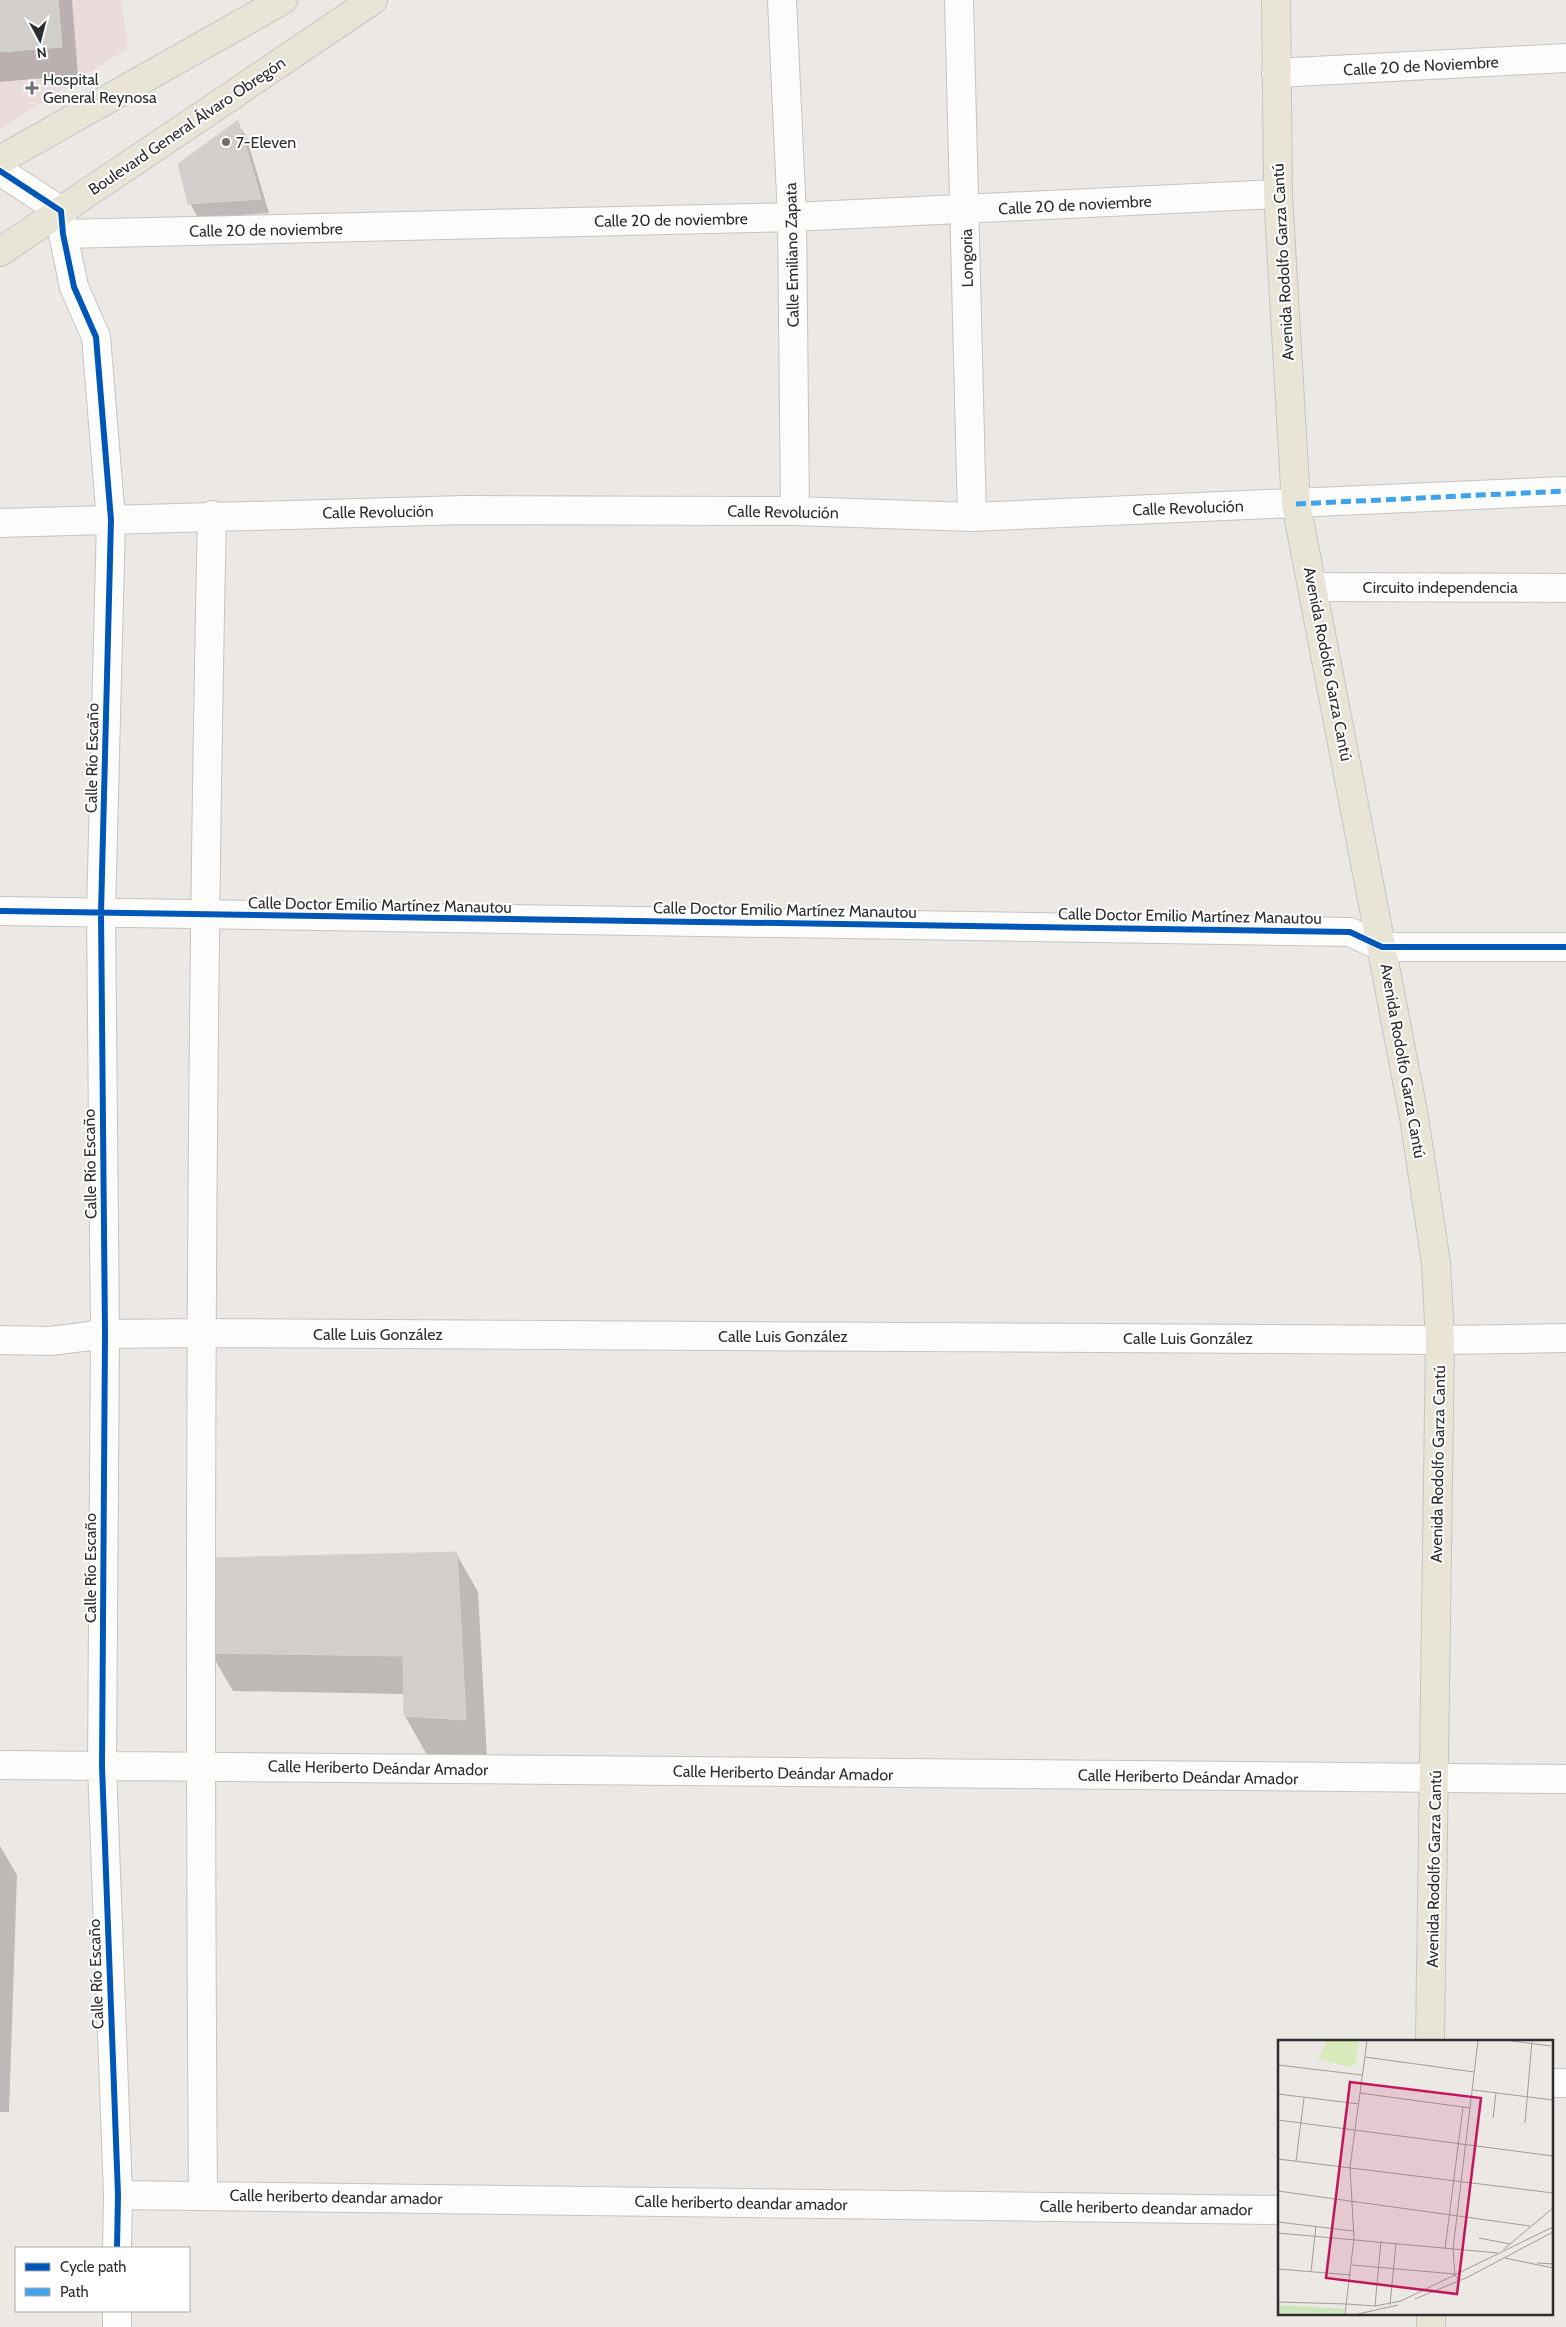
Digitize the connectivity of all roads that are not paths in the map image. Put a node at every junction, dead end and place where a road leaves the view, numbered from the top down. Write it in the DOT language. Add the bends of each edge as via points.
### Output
graph roads {
  1 [pos="283,0"];
  2 [pos="373,0"];
  3 [pos="782,0"];
  4 [pos="959,0"];
  5 [pos="1276,0"];
  6 [pos="1566,58"];
  7 [pos="1276,73"];
  8 [pos="0,160"];
  9 [pos="0,171"];
  10 [pos="1278,194"];
  11 [pos="966,210"];
  12 [pos="792,217"];
  13 [pos="62,223"];
  14 [pos="0,252"];
  15 [pos="1566,491"];
  16 [pos="1296,504"];
  17 [pos="795,511"];
  18 [pos="212,515"];
  19 [pos="972,517"];
  20 [pos="111,520"];
  21 [pos="0,523"];
  22 [pos="1314,587"];
  23 [pos="1566,588"];
  24 [pos="0,911"];
  25 [pos="101,913"];
  26 [pos="203,916"];
  27 [pos="1382,947"];
  28 [pos="1566,947"];
  29 [pos="202,1333"];
  30 [pos="105,1334"];
  31 [pos="1566,1338"];
  32 [pos="0,1340"];
  33 [pos="1440,1340"];
  34 [pos="0,1766"];
  35 [pos="102,1766"];
  36 [pos="200,1766"];
  37 [pos="1435,1779"];
  38 [pos="1566,1779"];
  39 [pos="1430,2040"];
  40 [pos="203,2195"];
  41 [pos="118,2196"];
  42 [pos="1278,2210"];
  43 [pos="118,2247"];
  44 [pos="117,2312"];
  45 [pos="1431,2314"];
  46 [pos="117,2327"];
  47 [pos="1431,2327"];
  1 -- 8 [label="main road"];
  2 -- 13 [label="main road, Boulevard General Álvaro Obregón"];
  3 -- 12 [label="street, Calle Emiliano Zapata"];
  4 -- 11 [label="street, Longoria"];
  5 -- 7 [label="main road, Avenida Rodolfo Garza Cantú"];
  6 -- 7 [label="street, Calle 20 de Noviembre"];
  7 -- 10 [label="main road, Avenida Rodolfo Garza Cantú"];
  9 -- 13 [label="street"];
  10 -- 11 [label="street, Calle 20 de noviembre"];
  10 -- 16 [label="main road, Avenida Rodolfo Garza Cantú"];
  11 -- 12 [label="street, Calle 20 de noviembre"];
  11 -- 19 [label="street, Longoria"];
  12 -- 13 [label="street, Calle 20 de noviembre"];
  12 -- 17 [label="street, Calle Emiliano Zapata"];
  13 -- 14 [label="main road, Boulevard General Álvaro Obregón"];
  13 -- 20 [label="street, Calle Río Escaño" via="74,286 96,337"];
  15 -- 16 [label="street, Calle Revolución"];
  16 -- 19 [label="street, Calle Revolución"];
  16 -- 22 [label="main road, Avenida Rodolfo Garza Cantú"];
  17 -- 18 [label="street, Calle Revolución" via="464,510"];
  17 -- 19 [label="street, Calle Revolución"];
  18 -- 20 [label="street, Calle Revolución"];
  18 -- 26 [label="street"];
  20 -- 21 [label="street, Calle Revolución"];
  20 -- 25 [label="street, Calle Río Escaño"];
  22 -- 23 [label="street, Circuito independencia"];
  22 -- 27 [label="main road, Avenida Rodolfo Garza Cantú"];
  24 -- 25 [label="street, Calle Doctor Emilio Martínez Manautou"];
  25 -- 26 [label="street, Calle Doctor Emilio Martínez Manautou"];
  25 -- 30 [label="street, Calle Río Escaño"];
  26 -- 27 [label="street, Calle Doctor Emilio Martínez Manautou" via="1350,932"];
  26 -- 29 [label="street"];
  27 -- 28 [label="street, Calle Doctor Emilio Martínez Manautou"];
  27 -- 33 [label="main road, Avenida Rodolfo Garza Cantú" via="1413,1107 1436,1263"];
  29 -- 30 [label="street, Calle Luis González"];
  29 -- 33 [label="street, Calle Luis González"];
  29 -- 36 [label="street"];
  30 -- 32 [label="street, Calle Luis González" via="51,1341"];
  30 -- 35 [label="street, Calle Río Escaño"];
  31 -- 33 [label="street, Calle Luis González"];
  33 -- 37 [label="main road, Avenida Rodolfo Garza Cantú"];
  34 -- 35 [label="street, Calle Heriberto Deándar Amador"];
  35 -- 36 [label="street, Calle Heriberto Deándar Amador"];
  35 -- 41 [label="street, Calle Río Escaño"];
  36 -- 37 [label="street, Calle Heriberto Deándar Amador"];
  36 -- 40 [label="street"];
  37 -- 38 [label="street, Calle Heriberto Deándar Amador"];
  37 -- 39 [label="main road, Avenida Rodolfo Garza Cantú"];
  40 -- 41 [label="street, Calle heriberto deandar amador"];
  40 -- 42 [label="street, Calle heriberto deandar amador"];
  41 -- 43 [label="street, Calle Río Escaño"];
  44 -- 46 [label="street"];
  45 -- 47 [label="main road"];
}
